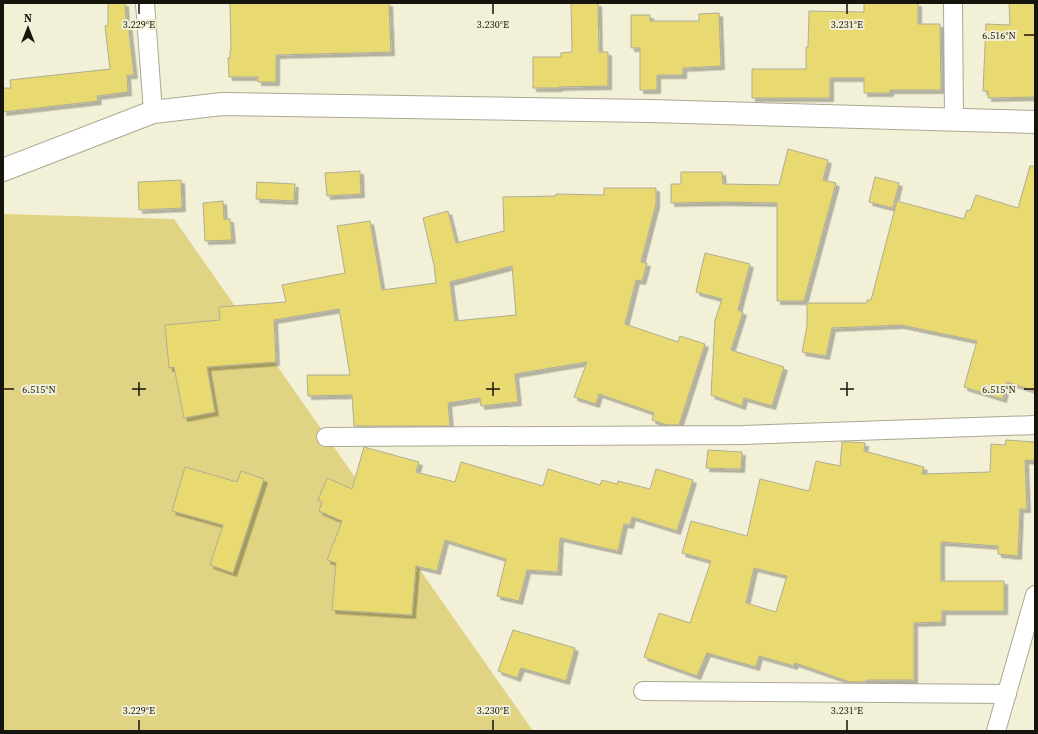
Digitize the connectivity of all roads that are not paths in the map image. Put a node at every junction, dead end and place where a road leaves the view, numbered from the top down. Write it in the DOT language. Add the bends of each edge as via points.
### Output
graph roads {
  1 [pos="145,3"];
  2 [pos="953,3"];
  3 [pos="152,112"];
  4 [pos="954,120"];
  5 [pos="1035,122"];
  6 [pos="3,170"];
  7 [pos="1035,425"];
  8 [pos="326,437"];
  9 [pos="1035,595"];
  10 [pos="643,691"];
  11 [pos="1007,694"];
  12 [pos="996,731"];
  1 -- 3 [label="street"];
  2 -- 4 [label="street"];
  3 -- 4 [label="street" via="222,104 643,110"];
  3 -- 6 [label="street"];
  4 -- 5 [label="street"];
  7 -- 8 [label="street" via="743,435"];
  9 -- 11 [label="street"];
  10 -- 11 [label="street"];
  11 -- 12 [label="street"];
}
